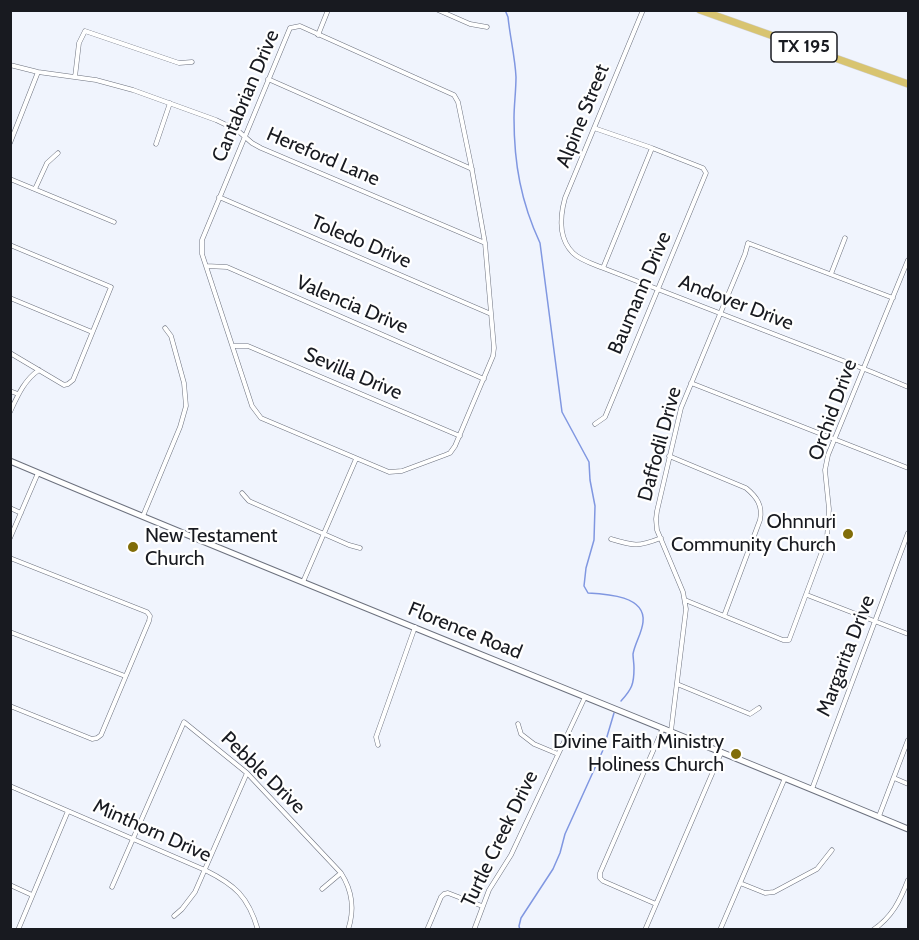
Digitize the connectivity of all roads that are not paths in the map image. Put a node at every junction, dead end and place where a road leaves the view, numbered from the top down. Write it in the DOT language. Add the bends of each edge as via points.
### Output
graph roads {
  1 [pos="328,10"];
  2 [pos="438,10"];
  3 [pos="643,10"];
  4 [pos="700,10"];
  5 [pos="487,27"];
  6 [pos="318,34"];
  7 [pos="192,62"];
  8 [pos="10,65"];
  9 [pos="38,72"];
  10 [pos="75,77"];
  11 [pos="268,80"];
  12 [pos="909,84"];
  13 [pos="170,103"];
  14 [pos="594,128"];
  15 [pos="245,137"];
  16 [pos="10,143"];
  17 [pos="156,144"];
  18 [pos="652,148"];
  19 [pos="58,153"];
  20 [pos="472,170"];
  21 [pos="10,179"];
  22 [pos="35,189"];
  23 [pos="219,197"];
  24 [pos="114,222"];
  25 [pos="563,234"];
  26 [pos="845,238"];
  27 [pos="485,243"];
  28 [pos="10,245"];
  29 [pos="909,260"];
  30 [pos="207,266"];
  31 [pos="603,268"];
  32 [pos="831,274"];
  33 [pos="657,289"];
  34 [pos="10,298"];
  35 [pos="893,298"];
  36 [pos="720,313"];
  37 [pos="491,314"];
  38 [pos="165,328"];
  39 [pos="92,332"];
  40 [pos="233,346"];
  41 [pos="10,353"];
  42 [pos="864,369"];
  43 [pos="39,370"];
  44 [pos="484,379"];
  45 [pos="691,384"];
  46 [pos="909,387"];
  47 [pos="10,392"];
  48 [pos="18,394"];
  49 [pos="10,412"];
  50 [pos="595,424"];
  51 [pos="460,436"];
  52 [pos="835,439"];
  53 [pos="669,456"];
  54 [pos="356,459"];
  55 [pos="10,461"];
  56 [pos="909,468"];
  57 [pos="38,473"];
  58 [pos="242,493"];
  59 [pos="10,508"];
  60 [pos="21,513"];
  61 [pos="143,516"];
  62 [pos="324,533"];
  63 [pos="909,533"];
  64 [pos="10,538"];
  65 [pos="661,538"];
  66 [pos="611,539"];
  67 [pos="360,548"];
  68 [pos="10,558"];
  69 [pos="303,582"];
  70 [pos="807,595"];
  71 [pos="685,600"];
  72 [pos="724,616"];
  73 [pos="875,621"];
  74 [pos="415,627"];
  75 [pos="10,632"];
  76 [pos="909,634"];
  77 [pos="125,676"];
  78 [pos="677,684"];
  79 [pos="585,696"];
  80 [pos="10,706"];
  81 [pos="759,708"];
  82 [pos="518,724"];
  83 [pos="663,727"];
  84 [pos="671,730"];
  85 [pos="909,740"];
  86 [pos="378,745"];
  87 [pos="722,752"];
  88 [pos="558,754"];
  89 [pos="247,773"];
  90 [pos="785,778"];
  91 [pos="894,778"];
  92 [pos="909,784"];
  93 [pos="10,786"];
  94 [pos="812,789"];
  95 [pos="68,811"];
  96 [pos="879,816"];
  97 [pos="909,829"];
  98 [pos="133,839"];
  99 [pos="832,850"];
  100 [pos="205,870"];
  101 [pos="341,873"];
  102 [pos="909,880"];
  103 [pos="740,883"];
  104 [pos="10,885"];
  105 [pos="112,887"];
  106 [pos="322,889"];
  107 [pos="32,895"];
  108 [pos="656,904"];
  109 [pos="483,906"];
  110 [pos="174,916"];
  111 [pos="18,930"];
  112 [pos="258,930"];
  113 [pos="348,930"];
  114 [pos="427,930"];
  115 [pos="474,930"];
  116 [pos="645,930"];
  117 [pos="720,930"];
  118 [pos="873,930"];
  1 -- 6 [label="street"];
  2 -- 5 [label="street"];
  3 -- 14 [label="street, Alpine Street"];
  4 -- 12 [label="highway, TX 195"];
  6 -- 11 [label="street, Cantabrian Drive" via="300,26 290,28"];
  6 -- 20 [label="street, Cantabrian Drive" via="454,95"];
  7 -- 10 [label="street" via="179,63 85,31 79,43"];
  8 -- 9 [label="street, Hereford Lane"];
  9 -- 10 [label="street, Hereford Lane"];
  9 -- 16 [label="street"];
  10 -- 13 [label="street, Hereford Lane"];
  11 -- 15 [label="street, Cantabrian Drive"];
  11 -- 20 [label="street"];
  13 -- 15 [label="street, Hereford Lane" via="216,120"];
  13 -- 17 [label="street"];
  14 -- 18 [label="street"];
  14 -- 25 [label="street, Alpine Street" via="565,198"];
  15 -- 23 [label="street, Cantabrian Drive"];
  15 -- 27 [label="street, Hereford Lane" via="261,148"];
  18 -- 31 [label="street"];
  18 -- 33 [label="street, Baumann Drive" via="706,170"];
  19 -- 22 [label="street" via="46,163"];
  20 -- 27 [label="street, Cantabrian Drive"];
  21 -- 22 [label="street"];
  22 -- 24 [label="street"];
  23 -- 30 [label="street, Cantabrian Drive" via="202,240"];
  23 -- 37 [label="street, Toledo Drive"];
  25 -- 31 [label="street, Andover Drive" via="572,253"];
  26 -- 32 [label="street"];
  27 -- 37 [label="street, Cantabrian Drive"];
  28 -- 39 [label="street" via="111,287"];
  29 -- 35 [label="street, Orchid Drive"];
  30 -- 40 [label="street, Cantabrian Drive"];
  30 -- 44 [label="street, Valencia Drive" via="227,267"];
  31 -- 33 [label="street, Andover Drive"];
  32 -- 35 [label="street"];
  32 -- 36 [label="street, Daffodil Drive" via="748,243"];
  33 -- 36 [label="street, Andover Drive"];
  33 -- 50 [label="street, Baumann Drive" via="605,417"];
  34 -- 39 [label="street"];
  35 -- 42 [label="street, Orchid Drive"];
  36 -- 42 [label="street, Andover Drive"];
  36 -- 45 [label="street, Daffodil Drive"];
  37 -- 44 [label="street, Cantabrian Drive" via="494,348"];
  38 -- 61 [label="street" via="171,336 184,383 186,406"];
  39 -- 43 [label="street" via="68,384"];
  40 -- 51 [label="street, Sevilla Drive" via="248,346"];
  40 -- 54 [label="street, Cantabrian Drive" via="252,406 261,418"];
  41 -- 43 [label="street"];
  42 -- 46 [label="street, Andover Drive"];
  42 -- 52 [label="street, Orchid Drive"];
  43 -- 48 [label="street"];
  44 -- 51 [label="street, Cantabrian Drive"];
  45 -- 52 [label="street"];
  45 -- 53 [label="street, Daffodil Drive"];
  47 -- 48 [label="street"];
  48 -- 49 [label="street"];
  51 -- 54 [label="street, Cantabrian Drive" via="450,453 402,471 388,472"];
  52 -- 56 [label="street"];
  52 -- 70 [label="street, Orchid Drive" via="825,470 827,538"];
  53 -- 65 [label="street, Daffodil Drive" via="657,511"];
  53 -- 72 [label="street" via="746,488 760,505 760,520"];
  54 -- 62 [label="street"];
  55 -- 57 [label="street, Florence Road"];
  57 -- 60 [label="street"];
  57 -- 61 [label="street, Florence Road"];
  58 -- 62 [label="street" via="249,501"];
  59 -- 60 [label="street"];
  60 -- 64 [label="street"];
  61 -- 69 [label="street, Florence Road"];
  62 -- 67 [label="street"];
  62 -- 69 [label="street"];
  63 -- 73 [label="street, Margarita Drive"];
  65 -- 66 [label="street" via="637,546"];
  65 -- 71 [label="street, Daffodil Drive"];
  68 -- 77 [label="street" via="147,612 150,616"];
  69 -- 74 [label="street, Florence Road"];
  70 -- 72 [label="street, Orchid Drive" via="789,640"];
  70 -- 73 [label="street"];
  71 -- 72 [label="street, Orchid Drive"];
  71 -- 78 [label="street, Daffodil Drive"];
  73 -- 76 [label="street"];
  73 -- 94 [label="street, Margarita Drive"];
  74 -- 79 [label="street, Florence Road"];
  74 -- 86 [label="street" via="376,736"];
  75 -- 77 [label="street"];
  77 -- 80 [label="street" via="97,738"];
  78 -- 81 [label="street" via="750,714"];
  78 -- 84 [label="street, Daffodil Drive"];
  79 -- 83 [label="street, Florence Road"];
  79 -- 88 [label="street, Turtle Creek Drive"];
  82 -- 88 [label="street" via="521,734 534,744"];
  83 -- 84 [label="street, Florence Road"];
  83 -- 108 [label="street" via="600,873 603,881"];
  84 -- 87 [label="street, Florence Road"];
  85 -- 91 [label="street"];
  87 -- 90 [label="street, Florence Road"];
  87 -- 108 [label="street"];
  88 -- 109 [label="street, Turtle Creek Drive"];
  89 -- 98 [label="street, Pebble Drive" via="184,722"];
  89 -- 100 [label="street"];
  89 -- 101 [label="street, Pebble Drive"];
  90 -- 94 [label="street, Florence Road"];
  90 -- 103 [label="street"];
  91 -- 92 [label="street"];
  91 -- 96 [label="street"];
  93 -- 95 [label="street, Minthorn Drive"];
  94 -- 96 [label="street, Florence Road"];
  95 -- 98 [label="street, Minthorn Drive"];
  95 -- 107 [label="street"];
  96 -- 97 [label="street, Florence Road"];
  98 -- 100 [label="street, Minthorn Drive"];
  98 -- 105 [label="street"];
  99 -- 103 [label="street" via="818,869 774,892 765,893"];
  100 -- 110 [label="street" via="195,892"];
  100 -- 112 [label="street, Minthorn Drive" via="226,880 242,896"];
  101 -- 106 [label="street"];
  101 -- 113 [label="street, Pebble Drive" via="352,896"];
  102 -- 118 [label="street" via="892,913"];
  103 -- 117 [label="street"];
  104 -- 107 [label="street"];
  107 -- 111 [label="street"];
  108 -- 116 [label="street"];
  109 -- 114 [label="street" via="444,894"];
  109 -- 115 [label="street, Turtle Creek Drive"];
}
